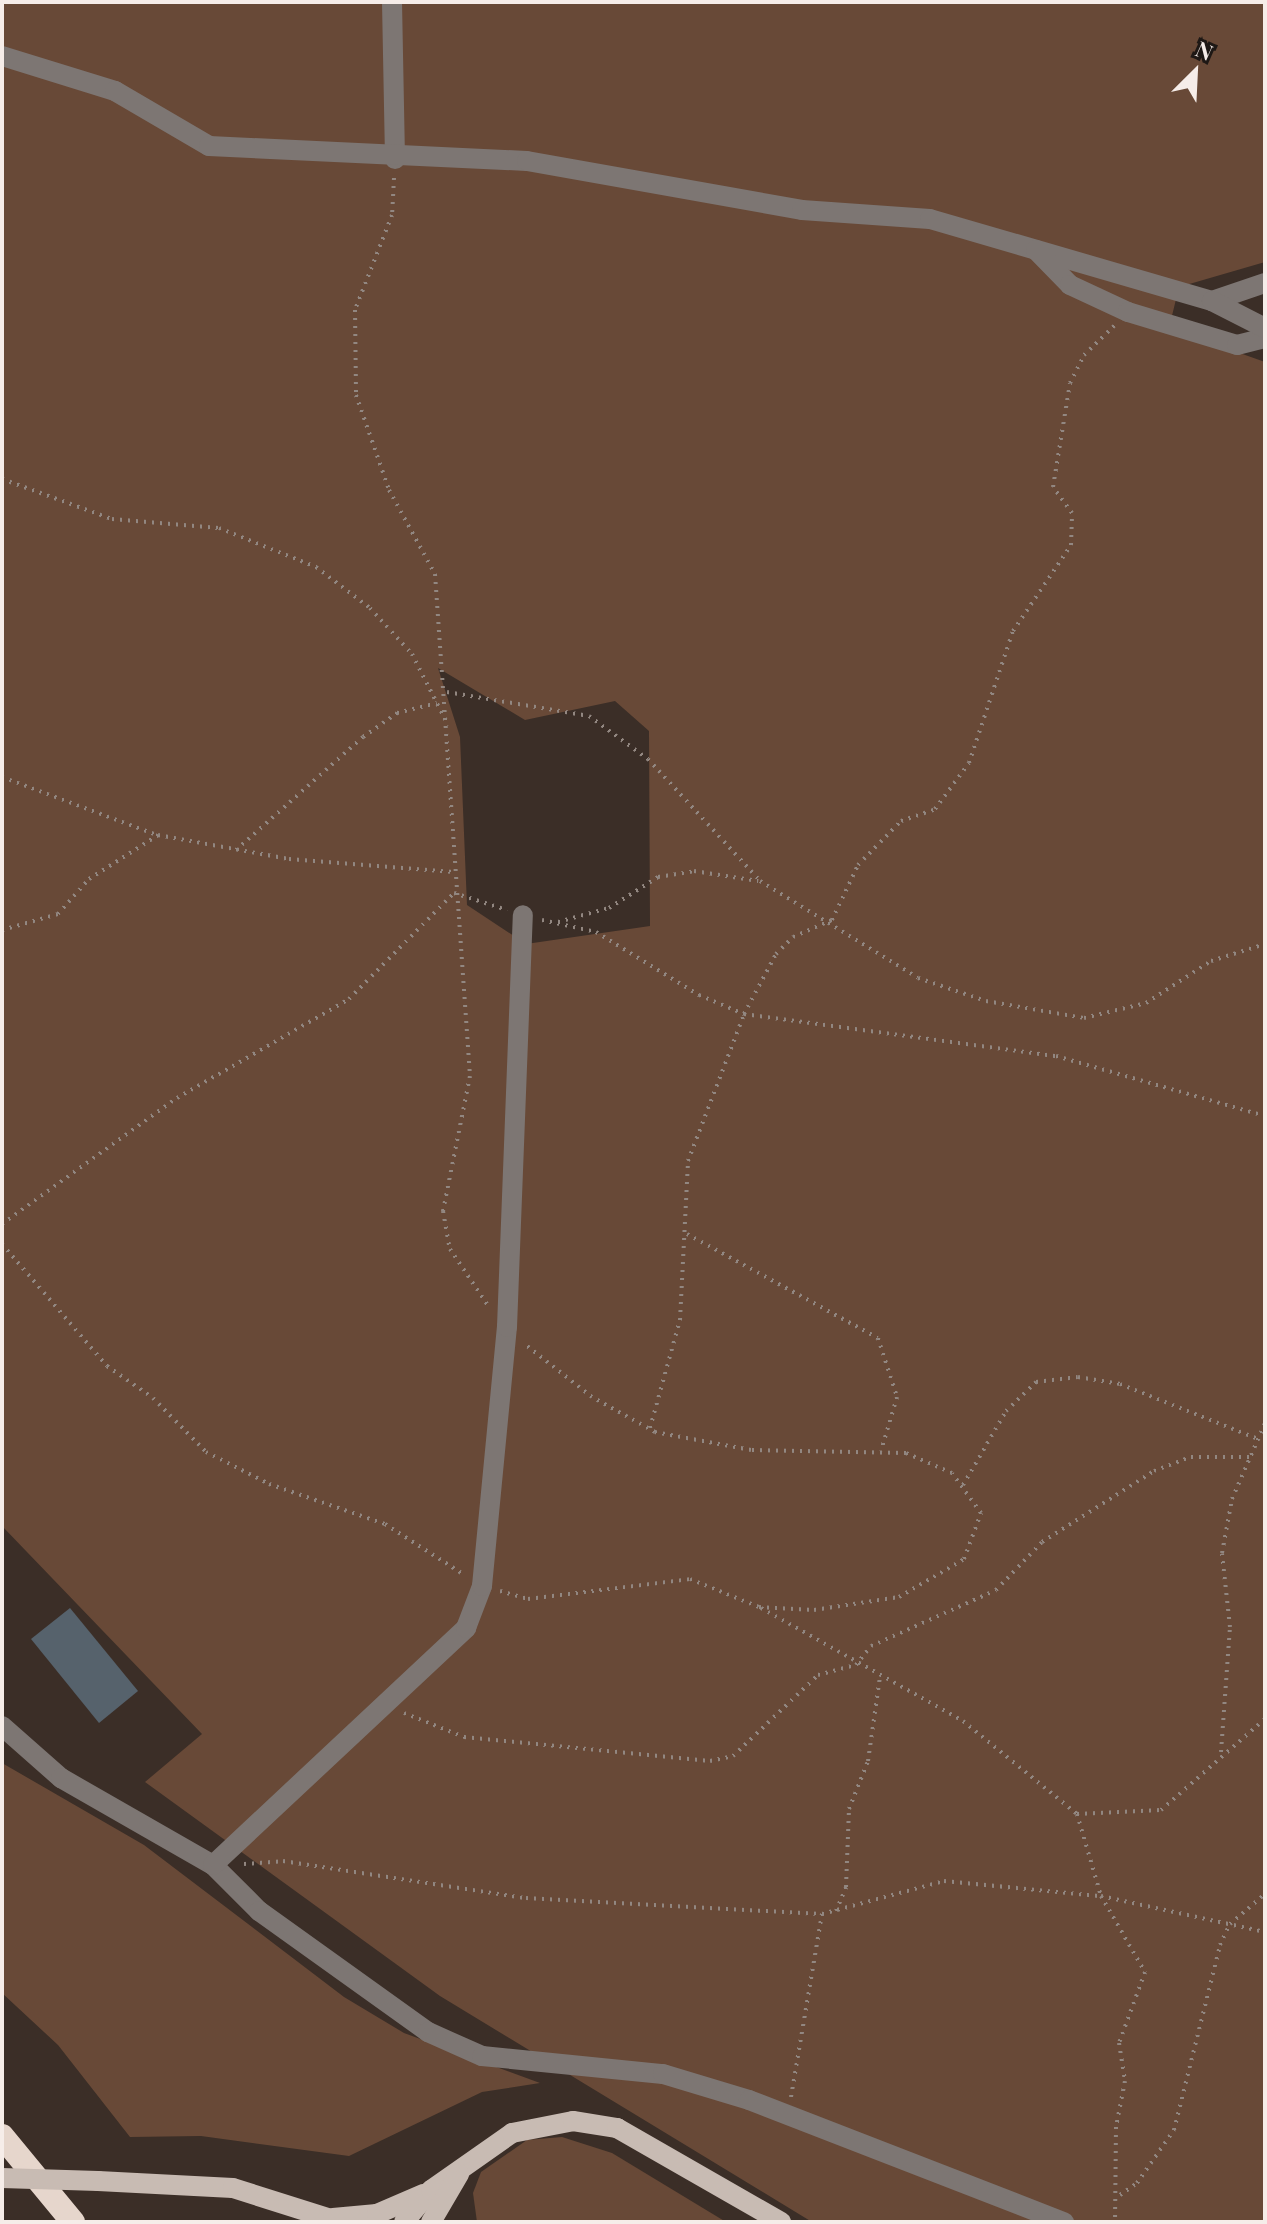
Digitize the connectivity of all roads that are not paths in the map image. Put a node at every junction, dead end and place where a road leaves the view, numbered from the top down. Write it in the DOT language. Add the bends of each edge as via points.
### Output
graph roads {
  1 [pos="392,2"];
  2 [pos="2,56"];
  3 [pos="395,159"];
  4 [pos="1035,249"];
  5 [pos="1265,283"];
  6 [pos="1212,301"];
  7 [pos="1265,328"];
  8 [pos="1265,338"];
  9 [pos="523,915"];
  10 [pos="2,1726"];
  11 [pos="213,1865"];
  12 [pos="2,2136"];
  13 [pos="459,2174"];
  14 [pos="2,2178"];
  15 [pos="431,2190"];
  16 [pos="336,2220"];
  17 [pos="73,2222"];
  18 [pos="404,2222"];
  19 [pos="431,2222"];
  20 [pos="781,2222"];
  21 [pos="1064,2222"];
  1 -- 3 [label="street"];
  2 -- 3 [label="street" via="115,91 209,146"];
  3 -- 4 [label="street" via="527,161 802,210 930,219"];
  4 -- 6 [label="street"];
  4 -- 8 [label="street" via="1070,285 1128,312 1237,345"];
  5 -- 6 [label="street"];
  6 -- 7 [label="street"];
  9 -- 11 [label="street" via="507,1327 482,1586 466,1628"];
  10 -- 11 [label="street" via="61,1778"];
  11 -- 21 [label="street" via="259,1911 373,1998 482,2056 663,2074 791,2115"];
  12 -- 17 [label="highway"];
  13 -- 15 [label="main road"];
  13 -- 19 [label="main road"];
  13 -- 20 [label="main road" via="512,2133 573,2121 617,2128"];
  14 -- 16 [label="main road, bridge" via="233,2188"];
  15 -- 16 [label="main road" via="377,2214"];
  15 -- 18 [label="main road"];
}
